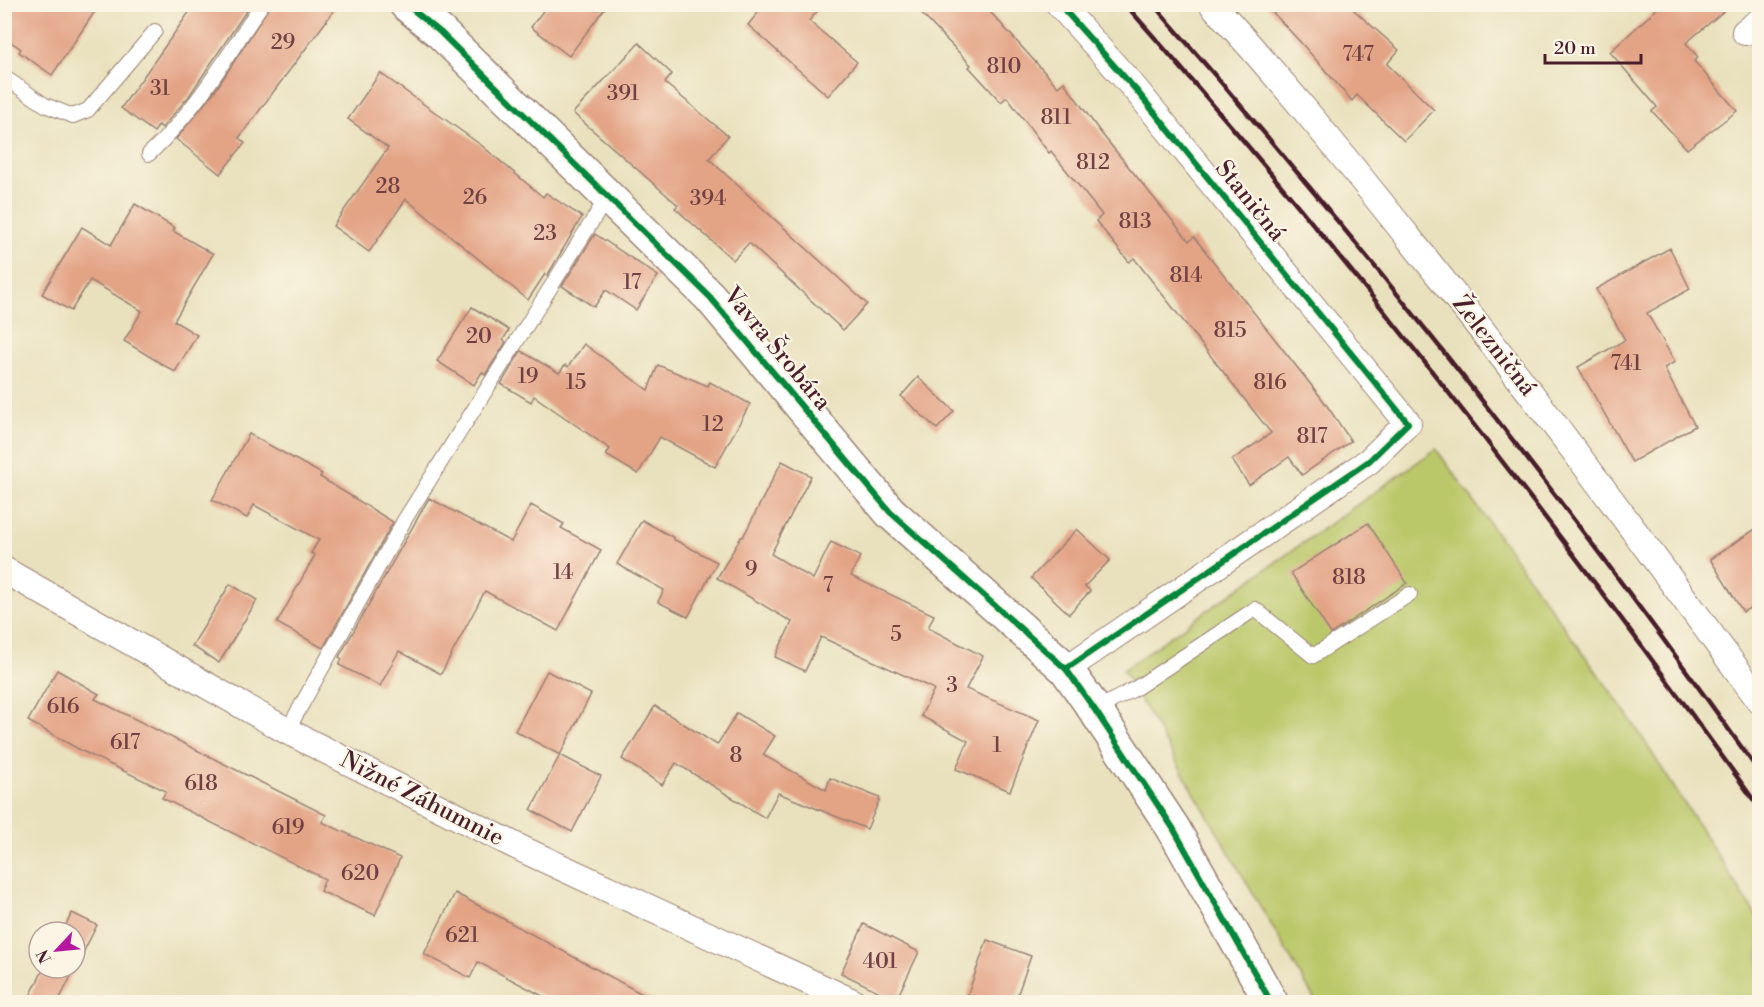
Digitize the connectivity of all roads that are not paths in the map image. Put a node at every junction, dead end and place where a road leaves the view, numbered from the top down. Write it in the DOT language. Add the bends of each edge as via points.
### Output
graph roads {
  1 [pos="262,4"];
  2 [pos="406,4"];
  3 [pos="1059,4"];
  4 [pos="1212,4"];
  5 [pos="155,31"];
  6 [pos="4,77"];
  7 [pos="149,154"];
  8 [pos="608,196"];
  9 [pos="4,570"];
  10 [pos="1410,594"];
  11 [pos="1066,669"];
  12 [pos="1760,701"];
  13 [pos="1095,710"];
  14 [pos="287,731"];
  15 [pos="853,1002"];
  16 [pos="1271,1002"];
  1 -- 7 [label="lane" via="195,103"];
  2 -- 8 [label="street, Vavra Šrobára" via="440,32"];
  3 -- 11 [label="street, Staničná" via="1136,90 1408,423 1369,461"];
  4 -- 12 [label="street, Železničná" via="1343,155 1490,339"];
  5 -- 6 [label="lane" via="88,110 73,116 45,105"];
  8 -- 11 [label="street, Vavra Šrobára" via="710,297 890,512"];
  8 -- 14 [label="lane" via="405,519"];
  9 -- 14 [label="street, Nižné Záhumnie"];
  10 -- 13 [label="lane" via="1313,656 1255,609 1136,688"];
  11 -- 13 [label="street, Vavra Šrobára"];
  13 -- 16 [label="street, Vavra Šrobára" via="1173,828"];
  14 -- 15 [label="street, Nižné Záhumnie" via="524,850"];
}
